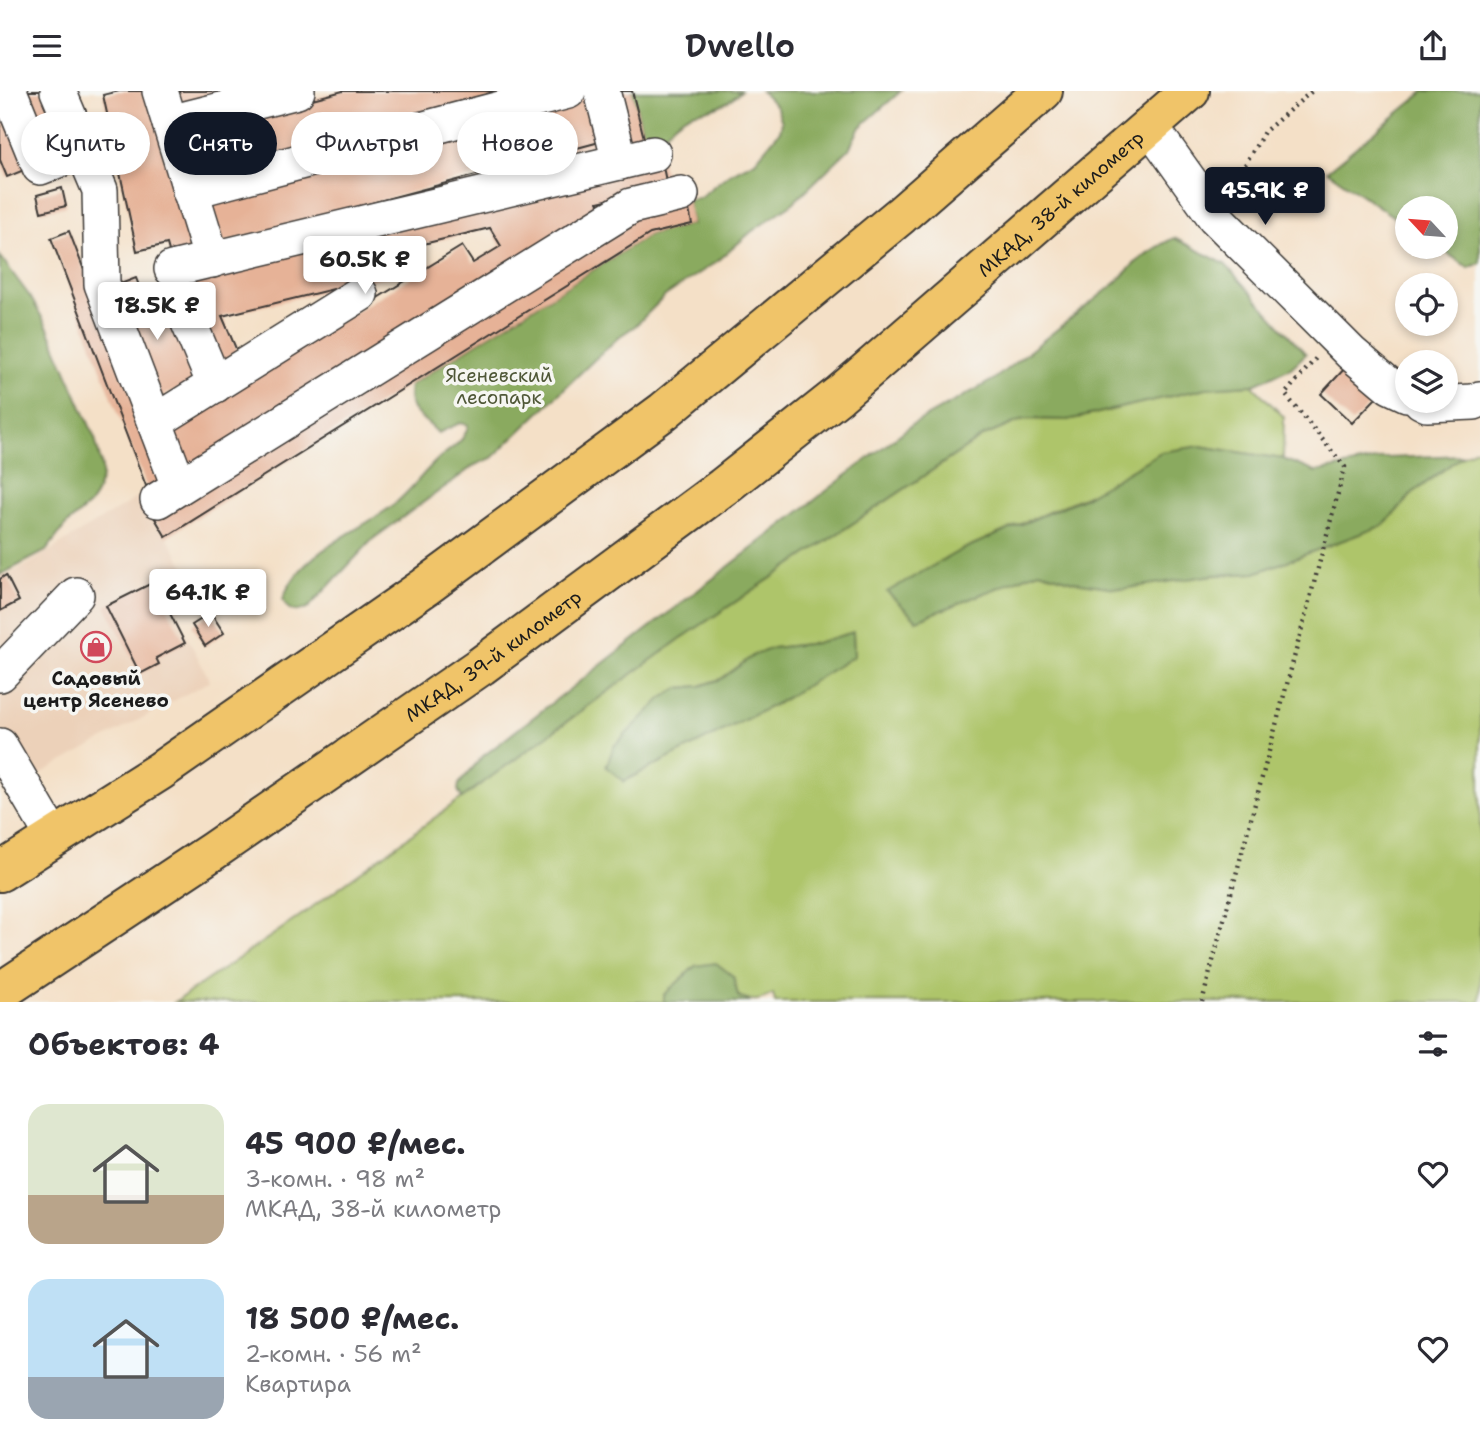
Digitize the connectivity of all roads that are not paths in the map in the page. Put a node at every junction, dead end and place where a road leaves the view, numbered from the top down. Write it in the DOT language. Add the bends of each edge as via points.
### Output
graph roads {
  1 [pos="9,91"];
  2 [pos="58,91"];
  3 [pos="297,91"];
  4 [pos="568,91"];
  5 [pos="602,91"];
  6 [pos="1043,91"];
  7 [pos="1190,91"];
  8 [pos="165,107"];
  9 [pos="67,112"];
  10 [pos="21,120"];
  11 [pos="1150,126"];
  12 [pos="653,154"];
  13 [pos="620,162"];
  14 [pos="94,175"];
  15 [pos="190,191"];
  16 [pos="681,194"];
  17 [pos="212,260"];
  18 [pos="173,269"];
  19 [pos="964,288"];
  20 [pos="360,294"];
  21 [pos="184,311"];
  22 [pos="215,385"];
  23 [pos="1395,388"];
  24 [pos="1480,399"];
  25 [pos="1458,402"];
  26 [pos="155,422"];
  27 [pos="76,595"];
  28 [pos="0,674"];
  29 [pos="0,747"];
  30 [pos="54,838"];
  31 [pos="0,872"];
  32 [pos="0,992"];
  1 -- 10 [label="street"];
  2 -- 9 [label="street"];
  3 -- 8 [label="street"];
  4 -- 15 [label="street"];
  5 -- 13 [label="street"];
  6 -- 30 [label="highway" via="664,411 425,587 160,771"];
  7 -- 11 [label="highway, МКАД, 38-й километр"];
  8 -- 15 [label="street"];
  11 -- 19 [label="highway, МКАД, 38-й километр"];
  11 -- 23 [label="street" via="1215,217 1351,353"];
  12 -- 13 [label="street"];
  13 -- 17 [label="street"];
  14 -- 26 [label="street" via="100,190 102,284"];
  15 -- 17 [label="street"];
  16 -- 26 [label="street" via="631,206 169,493"];
  17 -- 18 [label="street"];
  19 -- 32 [label="highway, МКАД, 39-й километр" via="723,487 481,666"];
  20 -- 22 [label="street"];
  21 -- 22 [label="street"];
  22 -- 26 [label="street"];
  24 -- 25 [label="street"];
  27 -- 28 [label="street"];
  29 -- 30 [label="street"];
  30 -- 31 [label="highway"];
}
